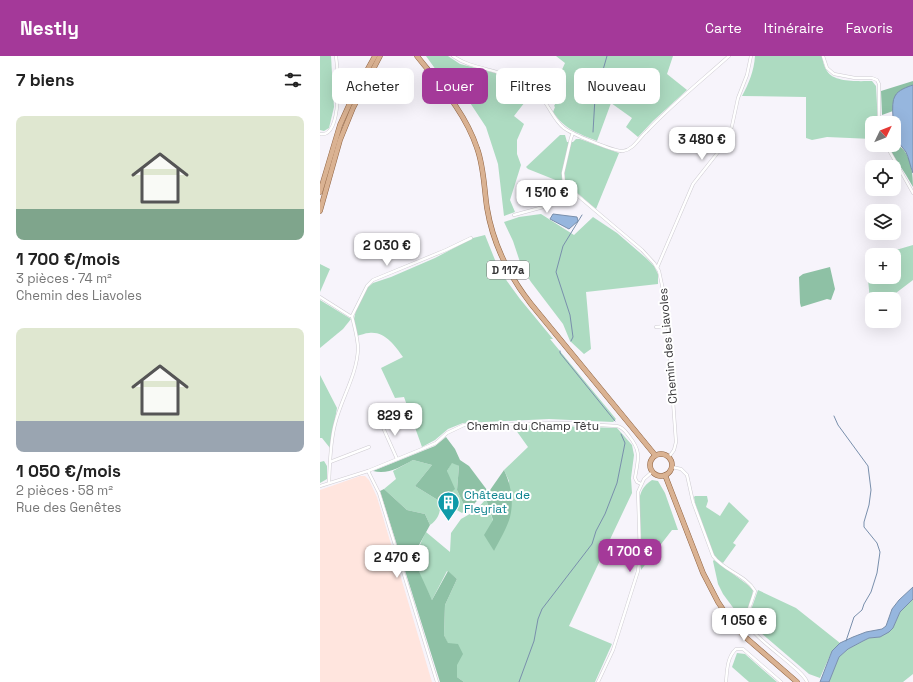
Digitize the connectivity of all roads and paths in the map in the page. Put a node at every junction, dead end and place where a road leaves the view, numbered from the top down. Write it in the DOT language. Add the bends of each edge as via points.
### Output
graph roads {
  1 [pos="336,56"];
  2 [pos="371,56"];
  3 [pos="375,56"];
  4 [pos="380,56"];
  5 [pos="418,56"];
  6 [pos="453,56"];
  7 [pos="729,56"];
  8 [pos="751,56"];
  9 [pos="823,56"];
  10 [pos="369,65"];
  11 [pos="879,116"];
  12 [pos="320,134"];
  13 [pos="573,134"];
  14 [pos="890,152"];
  15 [pos="564,184"];
  16 [pos="320,192"];
  17 [pos="913,193"];
  18 [pos="320,211"];
  19 [pos="514,215"];
  20 [pos="471,238"];
  21 [pos="658,268"];
  22 [pos="320,297"];
  23 [pos="352,316"];
  24 [pos="668,326"];
  25 [pos="656,327"];
  26 [pos="381,418"];
  27 [pos="369,447"];
  28 [pos="654,455"];
  29 [pos="669,457"];
  30 [pos="397,459"];
  31 [pos="330,462"];
  32 [pos="672,467"];
  33 [pos="368,471"];
  34 [pos="652,472"];
  35 [pos="665,476"];
  36 [pos="329,482"];
  37 [pos="641,484"];
  38 [pos="320,486"];
  39 [pos="437,682"];
  40 [pos="598,682"];
  41 [pos="726,682"];
  42 [pos="781,682"];
  43 [pos="797,682"];
  44 [pos="807,682"];
  1 -- 12 [label="street" via="338,92 335,120 330,132"];
  2 -- 10 [label="main road"];
  3 -- 10 [label="main road"];
  4 -- 18 [label="main road" via="345,127"];
  5 -- 28 [label="main road, D 117a" via="460,110 470,131 480,159 487,209 494,236 515,282"];
  6 -- 13 [label="street" via="466,63 517,79 541,98 560,125"];
  7 -- 13 [label="street" via="659,119 630,149 618,151"];
  8 -- 21 [label="street" via="729,134 723,146 693,184"];
  9 -- 11 [label="street" via="827,68 834,74 877,80"];
  10 -- 16 [label="main road" via="340,125"];
  13 -- 15 [label="street" via="563,173"];
  14 -- 17 [label="street"];
  15 -- 19 [label="street" via="547,206"];
  15 -- 21 [label="street, Chemin des Liavoles" via="642,250"];
  20 -- 23 [label="street" via="373,280 367,286"];
  21 -- 24 [label="street, Chemin des Liavoles" via="666,295"];
  22 -- 23 [label="street"];
  23 -- 31 [label="street" via="358,347 357,357 334,425"];
  24 -- 25 [label="street"];
  24 -- 29 [label="street, Chemin des Liavoles" via="676,442"];
  26 -- 30 [label="street"];
  27 -- 31 [label="street"];
  28 -- 29 [label="main road" via="662,454"];
  28 -- 34 [label="main road" via="649,465"];
  29 -- 32 [label="main road"];
  30 -- 33 [label="street, Chemin du Champ Têtu"];
  30 -- 37 [label="street, Chemin du Champ Têtu" via="436,443 464,425 565,423 617,426 622,428 636,445 638,454 635,478"];
  31 -- 36 [label="street"];
  32 -- 35 [label="main road"];
  32 -- 44 [label="street" via="681,469 687,475 693,502 713,556 755,591 745,621 749,628 803,675"];
  33 -- 36 [label="street, Chemin du Champ Têtu"];
  33 -- 39 [label="street" via="379,493"];
  34 -- 35 [label="main road" via="658,476"];
  34 -- 37 [label="street"];
  35 -- 43 [label="main road" via="703,573 718,602 744,636"];
  36 -- 38 [label="street, Chemin du Champ Têtu"];
  37 -- 40 [label="street" via="637,498 640,554 638,571 613,650"];
  41 -- 42 [label="street" via="730,657 736,649 743,649"];
}
